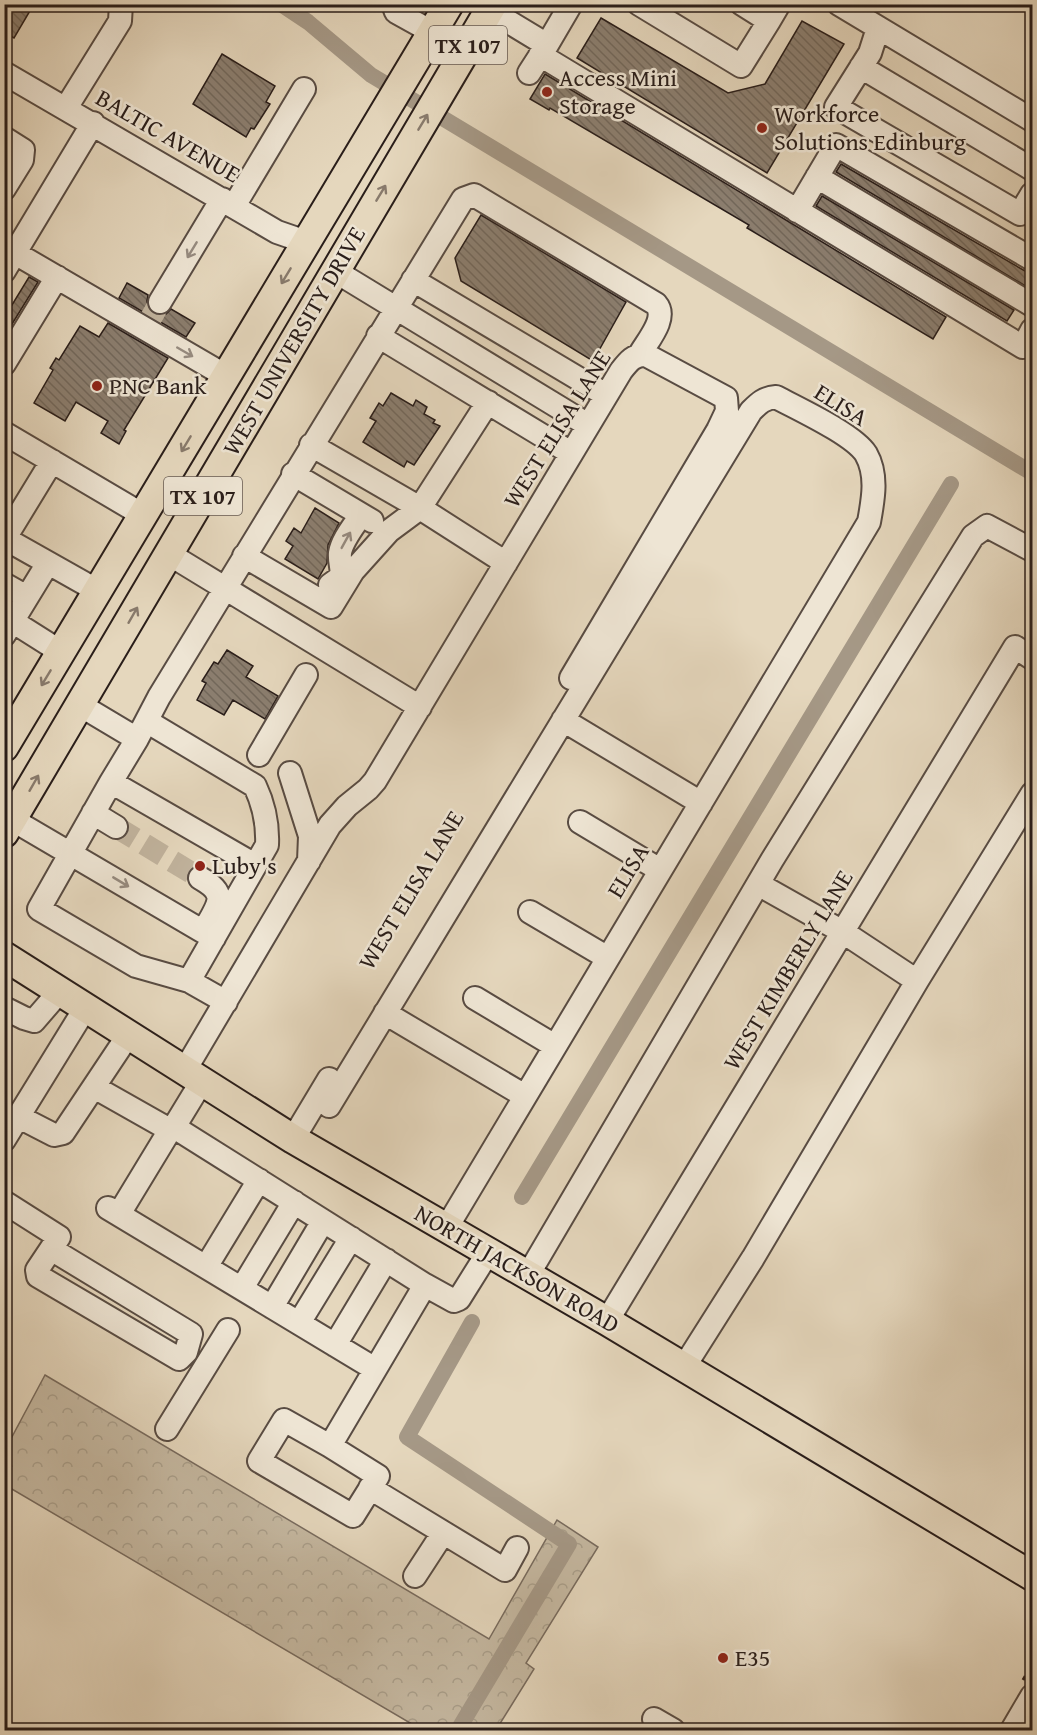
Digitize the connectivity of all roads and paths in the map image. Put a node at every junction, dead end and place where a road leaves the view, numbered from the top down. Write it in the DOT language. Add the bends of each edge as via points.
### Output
graph roads {
  1 [pos="121,4"];
  2 [pos="393,4"];
  3 [pos="449,4"];
  4 [pos="571,4"];
  5 [pos="639,4"];
  6 [pos="742,4"];
  7 [pos="488,6"];
  8 [pos="851,8"];
  9 [pos="774,13"];
  10 [pos="878,28"];
  11 [pos="432,32"];
  12 [pos="539,58"];
  13 [pos="861,67"];
  14 [pos="4,73"];
  15 [pos="304,89"];
  16 [pos="66,108"];
  17 [pos="1032,120"];
  18 [pos="93,123"];
  19 [pos="4,138"];
  20 [pos="1032,169"];
  21 [pos="817,177"];
  22 [pos="4,189"];
  23 [pos="1032,194"];
  24 [pos="228,203"];
  25 [pos="797,211"];
  26 [pos="306,242"];
  27 [pos="1032,259"];
  28 [pos="10,262"];
  29 [pos="335,271"];
  30 [pos="57,278"];
  31 [pos="413,280"];
  32 [pos="1032,305"];
  33 [pos="395,308"];
  34 [pos="152,316"];
  35 [pos="1032,330"];
  36 [pos="378,336"];
  37 [pos="640,354"];
  38 [pos="4,364"];
  39 [pos="226,376"];
  40 [pos="606,395"];
  41 [pos="488,402"];
  42 [pos="588,425"];
  43 [pos="4,433"];
  44 [pos="311,445"];
  45 [pos="571,453"];
  46 [pos="226,456"];
  47 [pos="52,461"];
  48 [pos="293,474"];
  49 [pos="420,508"];
  50 [pos="143,515"];
  51 [pos="361,515"];
  52 [pos="389,531"];
  53 [pos="5,538"];
  54 [pos="248,550"];
  55 [pos="1032,550"];
  56 [pos="169,554"];
  57 [pos="48,563"];
  58 [pos="506,563"];
  59 [pos="4,584"];
  60 [pos="225,588"];
  61 [pos="98,591"];
  62 [pos="27,597"];
  63 [pos="7,624"];
  64 [pos="61,652"];
  65 [pos="1024,652"];
  66 [pos="306,675"];
  67 [pos="80,705"];
  68 [pos="420,706"];
  69 [pos="563,720"];
  70 [pos="142,731"];
  71 [pos="4,747"];
  72 [pos="259,755"];
  73 [pos="290,772"];
  74 [pos="111,782"];
  75 [pos="1032,794"];
  76 [pos="701,803"];
  77 [pos="93,813"];
  78 [pos="579,822"];
  79 [pos="8,826"];
  80 [pos="116,827"];
  81 [pos="71,852"];
  82 [pos="309,862"];
  83 [pos="255,865"];
  84 [pos="660,870"];
  85 [pos="200,878"];
  86 [pos="758,884"];
  87 [pos="530,912"];
  88 [pos="843,932"];
  89 [pos="208,935"];
  90 [pos="608,958"];
  91 [pos="8,966"];
  92 [pos="189,981"];
  93 [pos="917,981"];
  94 [pos="60,991"];
  95 [pos="476,998"];
  96 [pos="226,1002"];
  97 [pos="86,1007"];
  98 [pos="4,1008"];
  99 [pos="385,1013"];
  100 [pos="129,1034"];
  101 [pos="555,1046"];
  102 [pos="194,1075"];
  103 [pos="94,1087"];
  104 [pos="525,1096"];
  105 [pos="329,1106"];
  106 [pos="19,1117"];
  107 [pos="172,1128"];
  108 [pos="293,1139"];
  109 [pos="4,1140"];
  110 [pos="259,1180"];
  111 [pos="4,1202"];
  112 [pos="294,1202"];
  113 [pos="323,1221"];
  114 [pos="447,1227"];
  115 [pos="351,1238"];
  116 [pos="51,1249"];
  117 [pos="489,1251"];
  118 [pos="386,1260"];
  119 [pos="206,1267"];
  120 [pos="528,1275"];
  121 [pos="425,1285"];
  122 [pos="242,1288"];
  123 [pos="272,1307"];
  124 [pos="607,1321"];
  125 [pos="299,1323"];
  126 [pos="228,1330"];
  127 [pos="335,1345"];
  128 [pos="186,1352"];
  129 [pos="207,1364"];
  130 [pos="684,1367"];
  131 [pos="375,1369"];
  132 [pos="167,1429"];
  133 [pos="330,1446"];
  134 [pos="370,1488"];
  135 [pos="443,1533"];
  136 [pos="517,1548"];
  137 [pos="415,1576"];
  138 [pos="1032,1576"];
  139 [pos="1032,1696"];
  140 [pos="1012,1731"];
  1 -- 16 [label="street" via="120,21"];
  2 -- 11 [label="street" via="396,12"];
  3 -- 11 [label="main road, WEST UNIVERSITY DRIVE / TX 107"];
  4 -- 12 [label="street"];
  5 -- 9 [label="street" via="741,66"];
  6 -- 9 [label="street"];
  7 -- 12 [label="street"];
  29 -- 7 [label="main road, WEST UNIVERSITY DRIVE / TX 107, one-way"];
  8 -- 10 [label="street"];
  10 -- 13 [label="street"];
  10 -- 17 [label="street"];
  11 -- 26 [label="main road, WEST UNIVERSITY DRIVE / TX 107"];
  12 -- 25 [label="street"];
  13 -- 20 [label="street"];
  13 -- 23 [label="street" via="836,107 1020,214"];
  14 -- 16 [label="street, BALTIC AVENUE"];
  15 -- 24 [label="street"];
  16 -- 18 [label="street, BALTIC AVENUE"];
  18 -- 24 [label="street, BALTIC AVENUE"];
  18 -- 28 [label="street"];
  19 -- 22 [label="street" via="23,150 22,160"];
  21 -- 25 [label="street"];
  21 -- 27 [label="street" via="836,145"];
  21 -- 32 [label="street"];
  24 -- 26 [label="street, BALTIC AVENUE" via="277,232"];
  24 -- 34 [label="street, one-way"];
  25 -- 35 [label="street" via="1023,347"];
  26 -- 39 [label="main road, WEST UNIVERSITY DRIVE / TX 107, one-way"];
  26 -- 46 [label="main road" via="319,250 316,272 223,425 221,442"];
  28 -- 30 [label="street"];
  29 -- 33 [label="street"];
  29 -- 46 [label="main road, WEST UNIVERSITY DRIVE / TX 107"];
  30 -- 34 [label="street"];
  30 -- 38 [label="street"];
  31 -- 33 [label="street"];
  31 -- 37 [label="street" via="463,199 474,195 656,304 661,317"];
  31 -- 40 [label="street"];
  33 -- 36 [label="street"];
  33 -- 42 [label="street"];
  34 -- 39 [label="street, one-way"];
  36 -- 41 [label="street"];
  36 -- 44 [label="street"];
  37 -- 40 [label="street, WEST ELISA LANE" via="629,360"];
  37 -- 108 [label="street, WEST ELISA LANE" via="726,398 727,411 547,719"];
  39 -- 50 [label="main road, WEST UNIVERSITY DRIVE / TX 107, one-way"];
  40 -- 42 [label="street, WEST ELISA LANE"];
  41 -- 45 [label="street"];
  41 -- 49 [label="street"];
  42 -- 45 [label="street, WEST ELISA LANE"];
  43 -- 47 [label="street"];
  44 -- 48 [label="street"];
  44 -- 49 [label="street"];
  45 -- 58 [label="street, WEST ELISA LANE"];
  46 -- 56 [label="main road, WEST UNIVERSITY DRIVE / TX 107"];
  47 -- 50 [label="street"];
  47 -- 53 [label="street"];
  48 -- 51 [label="street"];
  48 -- 54 [label="street"];
  49 -- 52 [label="street"];
  49 -- 58 [label="street"];
  50 -- 61 [label="main road, WEST UNIVERSITY DRIVE / TX 107"];
  51 -- 52 [label="street"];
  54 -- 51 [label="street, one-way" via="327,586 341,577 342,545"];
  52 -- 54 [label="street" via="353,571 331,607"];
  53 -- 57 [label="street"];
  54 -- 60 [label="street"];
  55 -- 86 [label="street" via="987,526 973,536"];
  56 -- 60 [label="street"];
  67 -- 56 [label="main road, WEST UNIVERSITY DRIVE / TX 107, one-way"];
  57 -- 61 [label="street"];
  57 -- 62 [label="street"];
  58 -- 68 [label="street, WEST ELISA LANE"];
  59 -- 62 [label="street"];
  60 -- 68 [label="street"];
  60 -- 70 [label="street"];
  61 -- 64 [label="main road, WEST UNIVERSITY DRIVE / TX 107"];
  62 -- 63 [label="street"];
  63 -- 64 [label="street"];
  64 -- 71 [label="main road, WEST UNIVERSITY DRIVE / TX 107, one-way"];
  65 -- 88 [label="street, WEST KIMBERLY LANE"];
  66 -- 72 [label="street"];
  67 -- 70 [label="street"];
  79 -- 67 [label="main road, WEST UNIVERSITY DRIVE / TX 107, one-way"];
  68 -- 82 [label="street, WEST ELISA LANE" via="375,781 330,825"];
  69 -- 76 [label="street"];
  69 -- 76 [label="street, ELISA" via="760,402 776,397 849,438 865,454 872,473 874,493 869,522"];
  69 -- 99 [label="street, ELISA"];
  70 -- 74 [label="street"];
  70 -- 83 [label="street" via="255,786 267,830 267,845"];
  73 -- 82 [label="street" via="310,836"];
  74 -- 77 [label="street"];
  74 -- 83 [label="street"];
  75 -- 93 [label="street"];
  76 -- 84 [label="street, ELISA"];
  77 -- 80 [label="street"];
  77 -- 81 [label="street"];
  78 -- 84 [label="street"];
  79 -- 81 [label="street"];
  81 -- 89 [label="street, one-way"];
  81 -- 92 [label="street" via="39,909 136,966"];
  82 -- 96 [label="street, WEST ELISA LANE"];
  83 -- 89 [label="street"];
  84 -- 90 [label="street, ELISA"];
  85 -- 89 [label="street" via="214,887 219,897"];
  86 -- 88 [label="street"];
  86 -- 120 [label="street"];
  87 -- 90 [label="street"];
  88 -- 93 [label="street"];
  88 -- 124 [label="street, WEST KIMBERLY LANE"];
  89 -- 92 [label="street"];
  90 -- 101 [label="street, ELISA"];
  91 -- 94 [label="main road, NORTH JACKSON ROAD"];
  92 -- 96 [label="street"];
  93 -- 130 [label="street"];
  94 -- 97 [label="main road, NORTH JACKSON ROAD"];
  94 -- 98 [label="street" via="34,1021"];
  95 -- 101 [label="street"];
  96 -- 102 [label="street, WEST ELISA LANE"];
  97 -- 100 [label="main road, NORTH JACKSON ROAD"];
  97 -- 106 [label="street"];
  99 -- 104 [label="street"];
  99 -- 105 [label="street, ELISA"];
  100 -- 102 [label="main road, NORTH JACKSON ROAD"];
  100 -- 103 [label="street"];
  101 -- 104 [label="street, ELISA"];
  102 -- 107 [label="street, WEST ELISA LANE"];
  102 -- 108 [label="main road, NORTH JACKSON ROAD"];
  103 -- 106 [label="street" via="63,1133 54,1135"];
  103 -- 107 [label="street"];
  104 -- 114 [label="street, ELISA"];
  106 -- 109 [label="street"];
  107 -- 110 [label="street"];
  107 -- 119 [label="street, WEST ELISA LANE" via="113,1211"];
  108 -- 114 [label="main road, NORTH JACKSON ROAD"];
  110 -- 112 [label="street"];
  110 -- 119 [label="street"];
  111 -- 116 [label="street" via="59,1237"];
  112 -- 113 [label="street"];
  112 -- 122 [label="street"];
  113 -- 115 [label="street"];
  113 -- 123 [label="street"];
  114 -- 117 [label="main road, NORTH JACKSON ROAD"];
  115 -- 118 [label="street"];
  115 -- 125 [label="street"];
  116 -- 128 [label="street" via="191,1334"];
  116 -- 128 [label="street" via="38,1270 39,1276 179,1359"];
  117 -- 120 [label="main road, NORTH JACKSON ROAD"];
  117 -- 121 [label="street" via="459,1299 454,1301"];
  118 -- 121 [label="street"];
  118 -- 127 [label="street"];
  119 -- 122 [label="street"];
  120 -- 124 [label="main road, NORTH JACKSON ROAD"];
  121 -- 131 [label="street"];
  122 -- 123 [label="street"];
  123 -- 125 [label="street"];
  124 -- 130 [label="main road, NORTH JACKSON ROAD"];
  125 -- 127 [label="street"];
  126 -- 129 [label="street"];
  127 -- 131 [label="street"];
  128 -- 129 [label="street"];
  129 -- 132 [label="street"];
  130 -- 138 [label="main road, NORTH JACKSON ROAD"];
  131 -- 133 [label="street"];
  133 -- 134 [label="street" via="378,1476"];
  133 -- 134 [label="street" via="284,1420 259,1461 353,1516"];
  134 -- 135 [label="street"];
  135 -- 136 [label="street" via="505,1570"];
  135 -- 137 [label="street"];
  139 -- 140 [label="street"];
}
